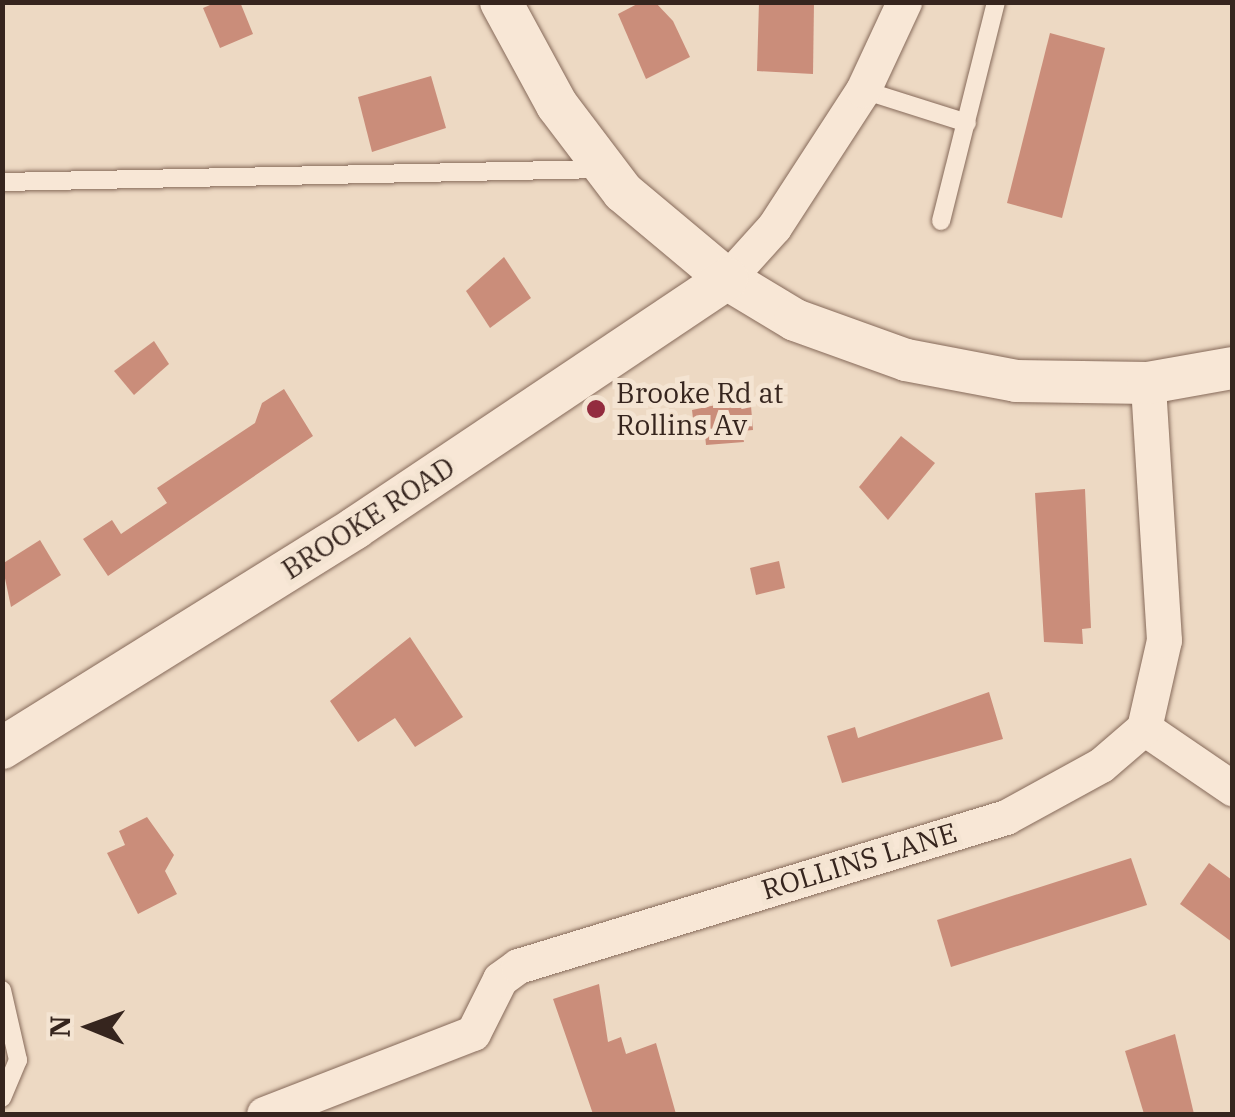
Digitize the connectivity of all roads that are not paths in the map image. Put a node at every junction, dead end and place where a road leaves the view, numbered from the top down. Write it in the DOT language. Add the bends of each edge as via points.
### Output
graph roads {
  1 [pos="501,2"];
  2 [pos="888,2"];
  3 [pos="904,2"];
  4 [pos="996,2"];
  5 [pos="888,39"];
  6 [pos="863,90"];
  7 [pos="966,122"];
  8 [pos="602,168"];
  9 [pos="2,182"];
  10 [pos="941,221"];
  11 [pos="726,278"];
  12 [pos="1232,368"];
  13 [pos="1148,383"];
  14 [pos="1144,728"];
  15 [pos="2,748"];
  16 [pos="1232,788"];
  17 [pos="2,990"];
  18 [pos="2,1098"];
  19 [pos="264,1114"];
  1 -- 8 [label="street"];
  2 -- 5 [label="lane"];
  3 -- 5 [label="street"];
  4 -- 7 [label="lane"];
  5 -- 6 [label="street"];
  6 -- 7 [label="lane"];
  6 -- 11 [label="street" via="774,227"];
  7 -- 10 [label="lane"];
  8 -- 9 [label="lane"];
  8 -- 11 [label="street"];
  11 -- 13 [label="street" via="795,320 942,369 1016,382"];
  11 -- 15 [label="street, BROOKE ROAD" via="288,571"];
  12 -- 13 [label="street"];
  13 -- 14 [label="street" via="1165,593"];
  14 -- 16 [label="street"];
  14 -- 19 [label="street, ROLLINS LANE" via="1041,804 518,966 500,979 474,1033"];
  17 -- 18 [label="lane" via="18,1060"];
}
